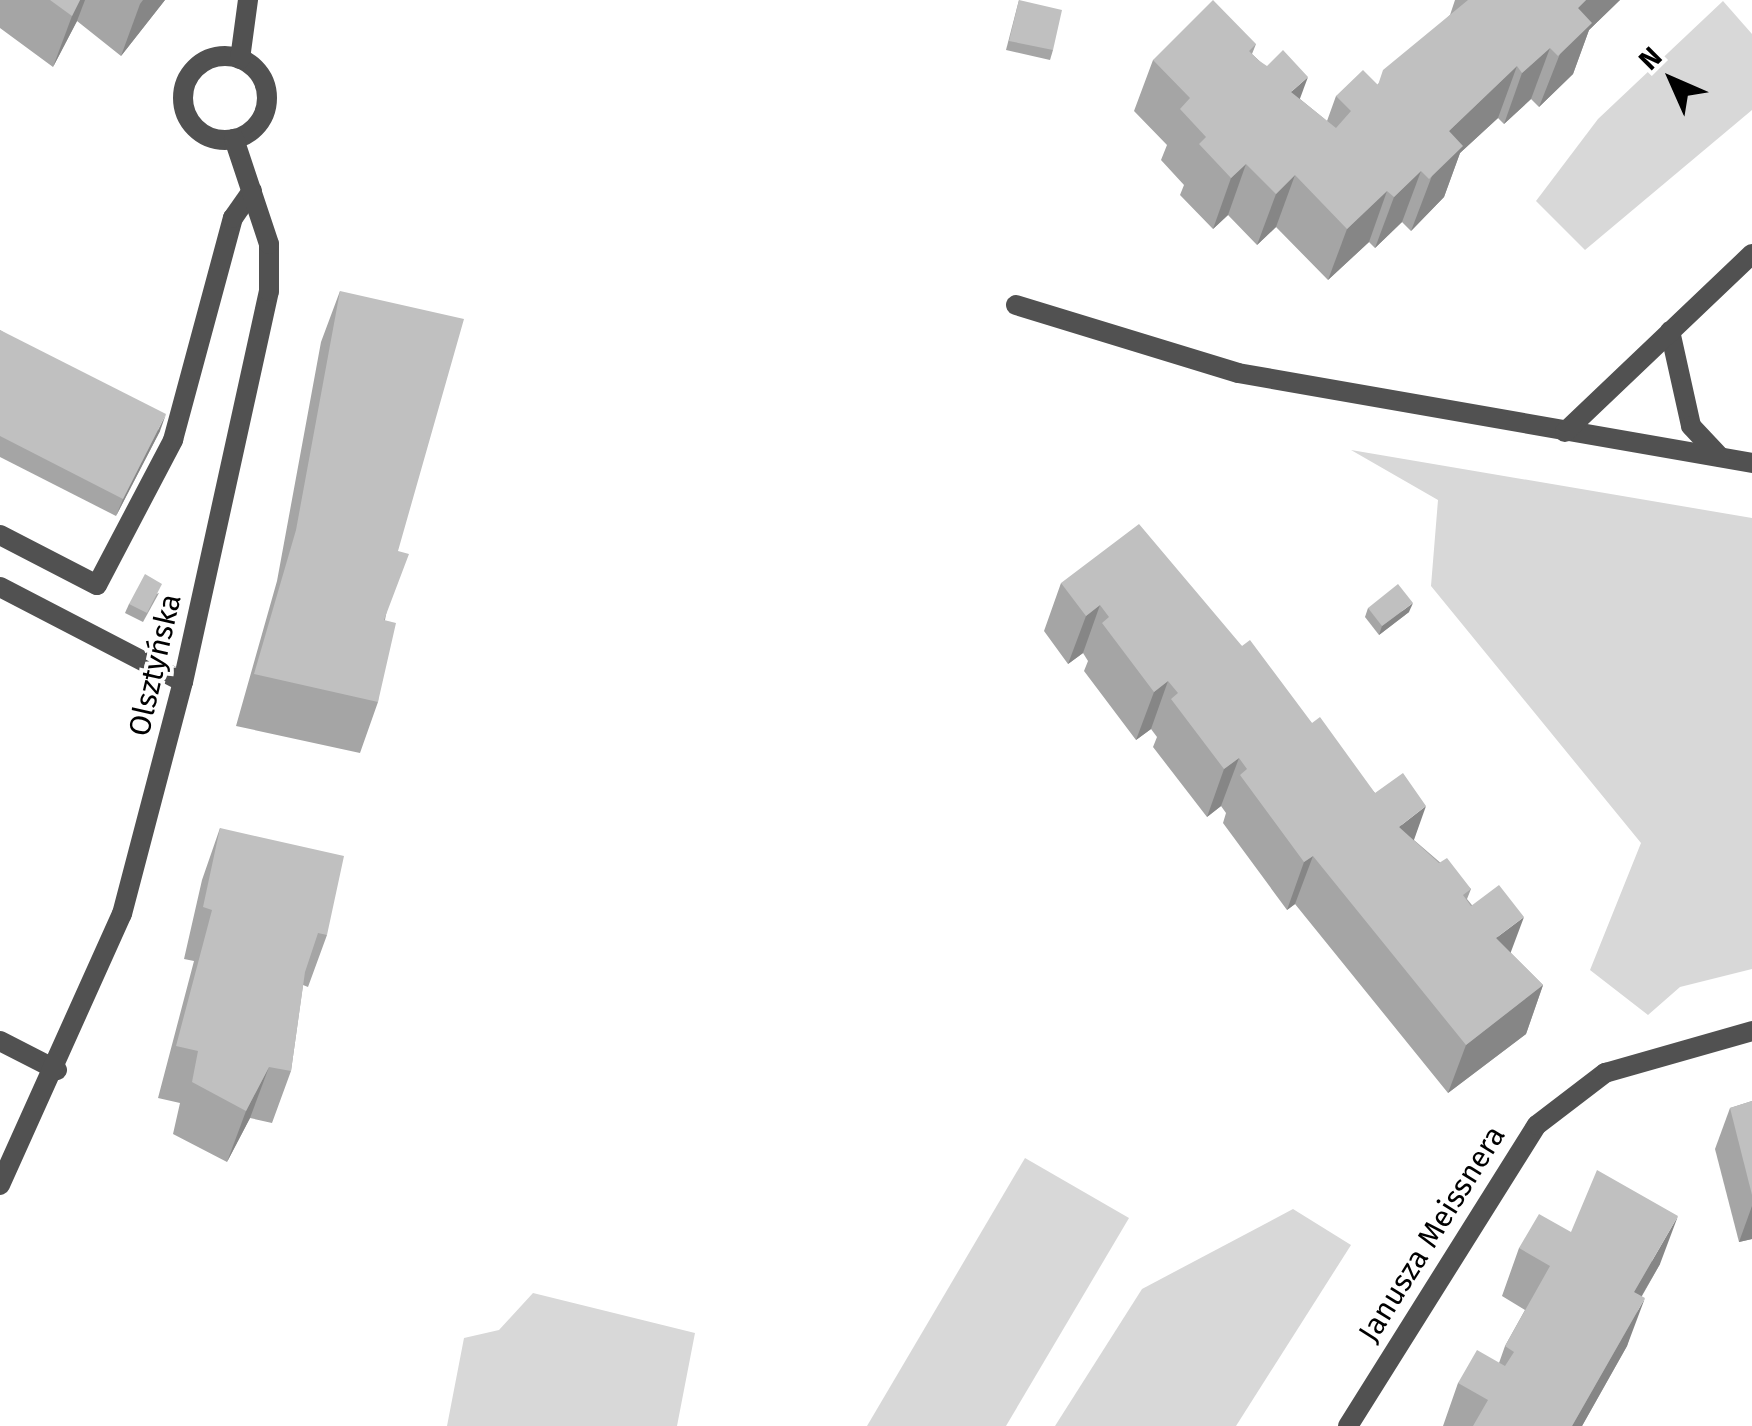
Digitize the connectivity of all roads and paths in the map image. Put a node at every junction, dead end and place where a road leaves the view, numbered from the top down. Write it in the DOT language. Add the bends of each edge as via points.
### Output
graph roads {
  1 [pos="248,0"];
  2 [pos="240,58"];
  3 [pos="234,139"];
  4 [pos="252,191"];
  5 [pos="1752,254"];
  6 [pos="1016,305"];
  7 [pos="1670,332"];
  8 [pos="1565,432"];
  9 [pos="1720,457"];
  10 [pos="1752,462"];
  11 [pos="0,535"];
  12 [pos="0,587"];
  13 [pos="183,682"];
  14 [pos="1752,1031"];
  15 [pos="0,1041"];
  16 [pos="57,1070"];
  17 [pos="0,1186"];
  18 [pos="1348,1426"];
  1 -- 2 [label="street"];
  2 -- 3 [label="street" via="264,83 267,101 262,118"];
  2 -- 3 [label="street" via="200,64 183,101 194,127"];
  3 -- 4 [label="street, Olsztyńska"];
  4 -- 11 [label="street" via="234,218 174,440 96,585"];
  4 -- 13 [label="street, Olsztyńska" via="269,244 269,291"];
  5 -- 7 [label="street"];
  6 -- 8 [label="street" via="1238,373"];
  7 -- 8 [label="street"];
  7 -- 9 [label="street" via="1692,426"];
  8 -- 9 [label="street"];
  9 -- 10 [label="street"];
  12 -- 13 [label="street"];
  13 -- 16 [label="street, Olsztyńska" via="122,914"];
  14 -- 18 [label="street, Janusza Meissnera" via="1605,1073 1537,1126"];
  15 -- 16 [label="street"];
  16 -- 17 [label="street, Olsztyńska"];
}
